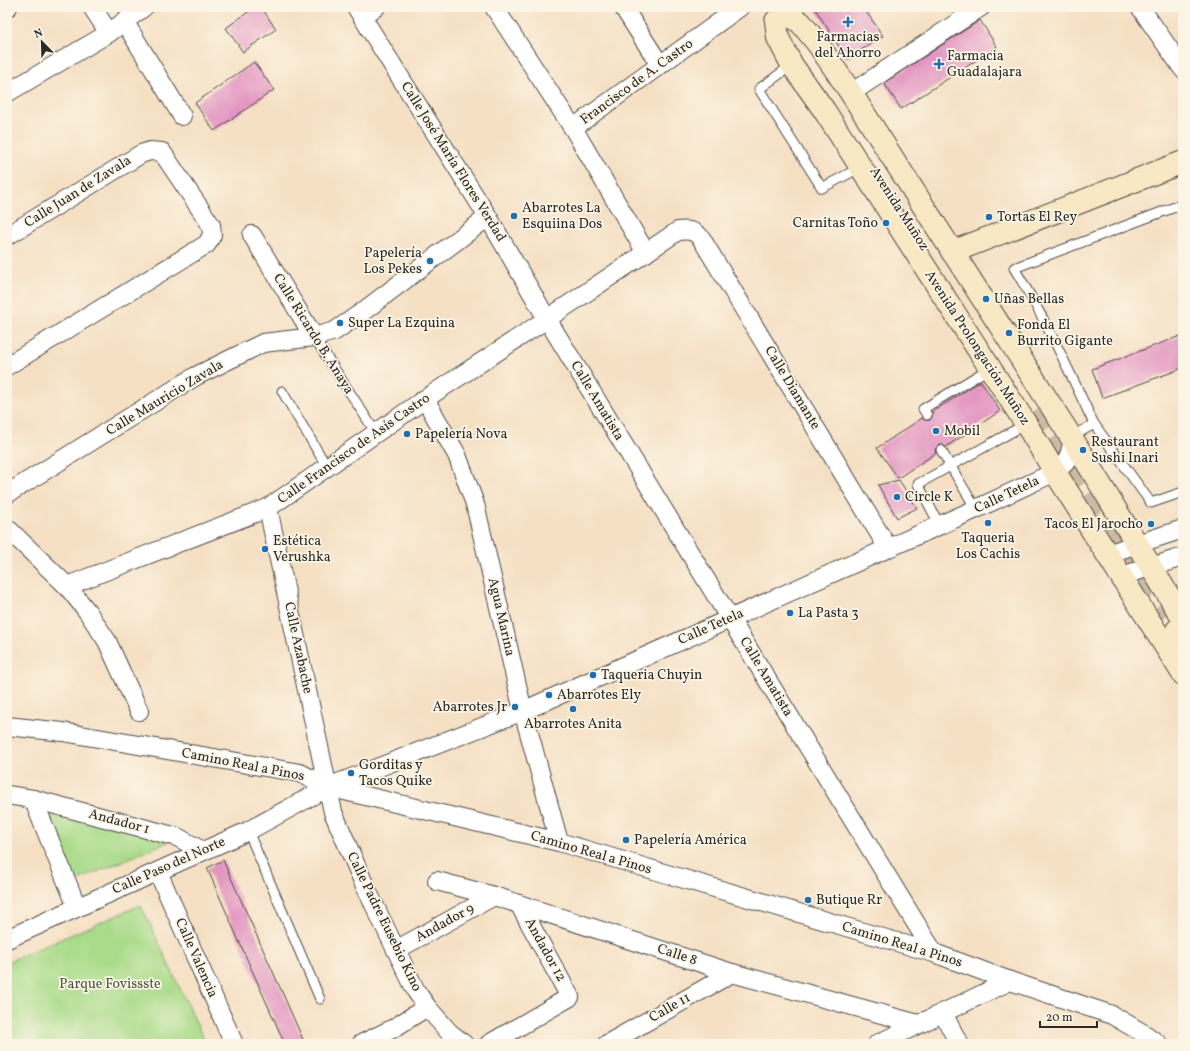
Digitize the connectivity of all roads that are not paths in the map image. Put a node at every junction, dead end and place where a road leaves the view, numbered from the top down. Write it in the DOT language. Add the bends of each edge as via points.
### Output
graph roads {
  1 [pos="92,7"];
  2 [pos="144,7"];
  3 [pos="494,7"];
  4 [pos="623,7"];
  5 [pos="740,7"];
  6 [pos="981,7"];
  7 [pos="1140,7"];
  8 [pos="365,10"];
  9 [pos="779,12"];
  10 [pos="124,22"];
  11 [pos="109,33"];
  12 [pos="660,65"];
  13 [pos="792,65"];
  14 [pos="1183,69"];
  15 [pos="7,93"];
  16 [pos="851,93"];
  17 [pos="182,116"];
  18 [pos="573,128"];
  19 [pos="1183,162"];
  20 [pos="861,167"];
  21 [pos="1183,204"];
  22 [pos="488,217"];
  23 [pos="692,231"];
  24 [pos="252,235"];
  25 [pos="7,236"];
  26 [pos="952,252"];
  27 [pos="646,254"];
  28 [pos="547,319"];
  29 [pos="314,337"];
  30 [pos="7,366"];
  31 [pos="990,368"];
  32 [pos="282,391"];
  33 [pos="425,399"];
  34 [pos="927,415"];
  35 [pos="1031,415"];
  36 [pos="1094,424"];
  37 [pos="376,433"];
  38 [pos="1073,440"];
  39 [pos="941,450"];
  40 [pos="327,467"];
  41 [pos="951,467"];
  42 [pos="1055,472"];
  43 [pos="1183,492"];
  44 [pos="7,494"];
  45 [pos="268,508"];
  46 [pos="976,509"];
  47 [pos="940,526"];
  48 [pos="7,528"];
  49 [pos="1183,529"];
  50 [pos="1137,544"];
  51 [pos="888,548"];
  52 [pos="1107,554"];
  53 [pos="1183,557"];
  54 [pos="1152,567"];
  55 [pos="1121,576"];
  56 [pos="67,586"];
  57 [pos="730,618"];
  58 [pos="1178,631"];
  59 [pos="1183,658"];
  60 [pos="1183,674"];
  61 [pos="139,711"];
  62 [pos="523,711"];
  63 [pos="7,726"];
  64 [pos="328,787"];
  65 [pos="7,795"];
  66 [pos="33,799"];
  67 [pos="248,831"];
  68 [pos="559,842"];
  69 [pos="203,851"];
  70 [pos="158,872"];
  71 [pos="437,881"];
  72 [pos="494,896"];
  73 [pos="519,904"];
  74 [pos="77,907"];
  75 [pos="7,938"];
  76 [pos="396,950"];
  77 [pos="934,953"];
  78 [pos="732,973"];
  79 [pos="1010,981"];
  80 [pos="320,999"];
  81 [pos="427,1007"];
  82 [pos="943,1013"];
  83 [pos="918,1024"];
  84 [pos="234,1044"];
  85 [pos="361,1044"];
  86 [pos="464,1044"];
  87 [pos="489,1044"];
  88 [pos="608,1044"];
  89 [pos="878,1044"];
  90 [pos="959,1044"];
  91 [pos="1158,1044"];
  1 -- 11 [label="street"];
  2 -- 10 [label="street"];
  3 -- 18 [label="street"];
  4 -- 12 [label="street"];
  5 -- 12 [label="street, Francisco de A. Castro"];
  6 -- 16 [label="street"];
  7 -- 14 [label="street"];
  8 -- 22 [label="street, Calle José María Flores Verdad"];
  9 -- 13 [label="street, Avenida Prolongación Muñoz" via="778,38"];
  9 -- 16 [label="street" via="801,23"];
  9 -- 35 [label="street, Avenida Muñoz"];
  10 -- 11 [label="street"];
  10 -- 17 [label="street"];
  11 -- 15 [label="street"];
  12 -- 18 [label="street, Francisco de A. Castro"];
  13 -- 20 [label="street, Avenida Prolongación Muñoz"];
  13 -- 20 [label="lane" via="759,89 822,188"];
  16 -- 26 [label="street"];
  18 -- 27 [label="street, Francisco de A. Castro"];
  19 -- 26 [label="street"];
  20 -- 31 [label="street, Avenida Prolongación Muñoz"];
  21 -- 36 [label="lane" via="1014,268 1047,324"];
  22 -- 28 [label="street, Calle José María Flores Verdad"];
  22 -- 29 [label="street, Calle Mauricio Zavala" via="354,318 335,331"];
  23 -- 27 [label="street, Calle Francisco de Asís Castro" via="678,231"];
  23 -- 51 [label="street, Calle Diamante" via="701,238"];
  24 -- 29 [label="street, Calle Ricardo B. Anaya"];
  25 -- 30 [label="street, Calle Juan de Zavala" via="140,154 150,151 162,152 211,225 212,235 207,244"];
  26 -- 38 [label="street"];
  27 -- 28 [label="street, Calle Francisco de Asís Castro"];
  28 -- 33 [label="street, Calle Francisco de Asís Castro"];
  28 -- 57 [label="street, Calle Amatista"];
  29 -- 37 [label="lane, Calle Ricardo B. Anaya"];
  29 -- 44 [label="street, Calle Mauricio Zavala" via="262,343 196,376"];
  31 -- 34 [label="lane" via="923,409"];
  31 -- 35 [label="street, Avenida Prolongación Muñoz"];
  32 -- 40 [label="lane"];
  33 -- 37 [label="street, Calle Francisco de Asís Castro"];
  33 -- 62 [label="street, Agua Marina" via="457,455 474,504"];
  35 -- 41 [label="lane"];
  35 -- 42 [label="street, Avenida Prolongación Muñoz"];
  36 -- 38 [label="lane" via="1078,433"];
  36 -- 43 [label="lane" via="1151,502"];
  37 -- 40 [label="street, Calle Francisco de Asís Castro"];
  38 -- 42 [label="street, Calle Tetela" via="1066,462"];
  38 -- 50 [label="street"];
  39 -- 41 [label="lane"];
  40 -- 45 [label="street, Calle Francisco de Asís Castro"];
  41 -- 46 [label="lane"];
  41 -- 47 [label="lane" via="918,484"];
  42 -- 46 [label="street, Calle Tetela"];
  42 -- 52 [label="street, Avenida Prolongación Muñoz"];
  45 -- 56 [label="street, Calle Francisco de Asís Castro"];
  45 -- 64 [label="street, Calle Azabache"];
  46 -- 47 [label="street, Calle Tetela"];
  47 -- 51 [label="street, Calle Tetela"];
  48 -- 56 [label="street"];
  49 -- 50 [label="street"];
  50 -- 52 [label="street"];
  50 -- 54 [label="street"];
  51 -- 57 [label="street, Calle Tetela"];
  52 -- 55 [label="street, Avenida Prolongación Muñoz"];
  53 -- 54 [label="street"];
  54 -- 55 [label="street"];
  54 -- 58 [label="street"];
  55 -- 60 [label="street, Avenida Prolongación Muñoz"];
  56 -- 61 [label="street" via="107,640"];
  57 -- 62 [label="street, Calle Tetela"];
  57 -- 77 [label="street, Calle Amatista"];
  58 -- 59 [label="street"];
  62 -- 64 [label="street, Calle Tetela"];
  62 -- 68 [label="street, Agua Marina"];
  63 -- 64 [label="street, Camino Real a Pinos" via="63,732 300,773"];
  64 -- 67 [label="street, Calle Paso del Norte"];
  64 -- 68 [label="street, Camino Real a Pinos"];
  64 -- 76 [label="street, Calle Padre Eusebio Kino" via="333,812"];
  65 -- 66 [label="street, Andador 1"];
  66 -- 69 [label="street, Andador 1" via="177,837"];
  66 -- 74 [label="street"];
  67 -- 69 [label="street, Calle Paso del Norte"];
  67 -- 80 [label="lane"];
  68 -- 77 [label="street, Camino Real a Pinos"];
  69 -- 70 [label="street, Calle Paso del Norte"];
  70 -- 74 [label="street, Calle Paso del Norte"];
  70 -- 84 [label="street, Calle Valencia"];
  71 -- 72 [label="street, Calle 8"];
  72 -- 73 [label="street, Calle 8"];
  72 -- 76 [label="street, Andador 9"];
  73 -- 78 [label="street, Calle 8"];
  73 -- 87 [label="street, Andador 12" via="570,996"];
  74 -- 75 [label="street, Calle Paso del Norte"];
  76 -- 81 [label="street, Calle Padre Eusebio Kino" via="416,991"];
  77 -- 79 [label="street, Camino Real a Pinos"];
  78 -- 83 [label="street, Calle 8"];
  78 -- 88 [label="street, Calle 11"];
  79 -- 82 [label="street"];
  79 -- 91 [label="street, Camino Real a Pinos" via="1112,1015"];
  81 -- 85 [label="street" via="394,1028"];
  81 -- 86 [label="street, Calle Padre Eusebio Kino"];
  82 -- 83 [label="street"];
  82 -- 90 [label="street"];
  83 -- 89 [label="street"];
}
